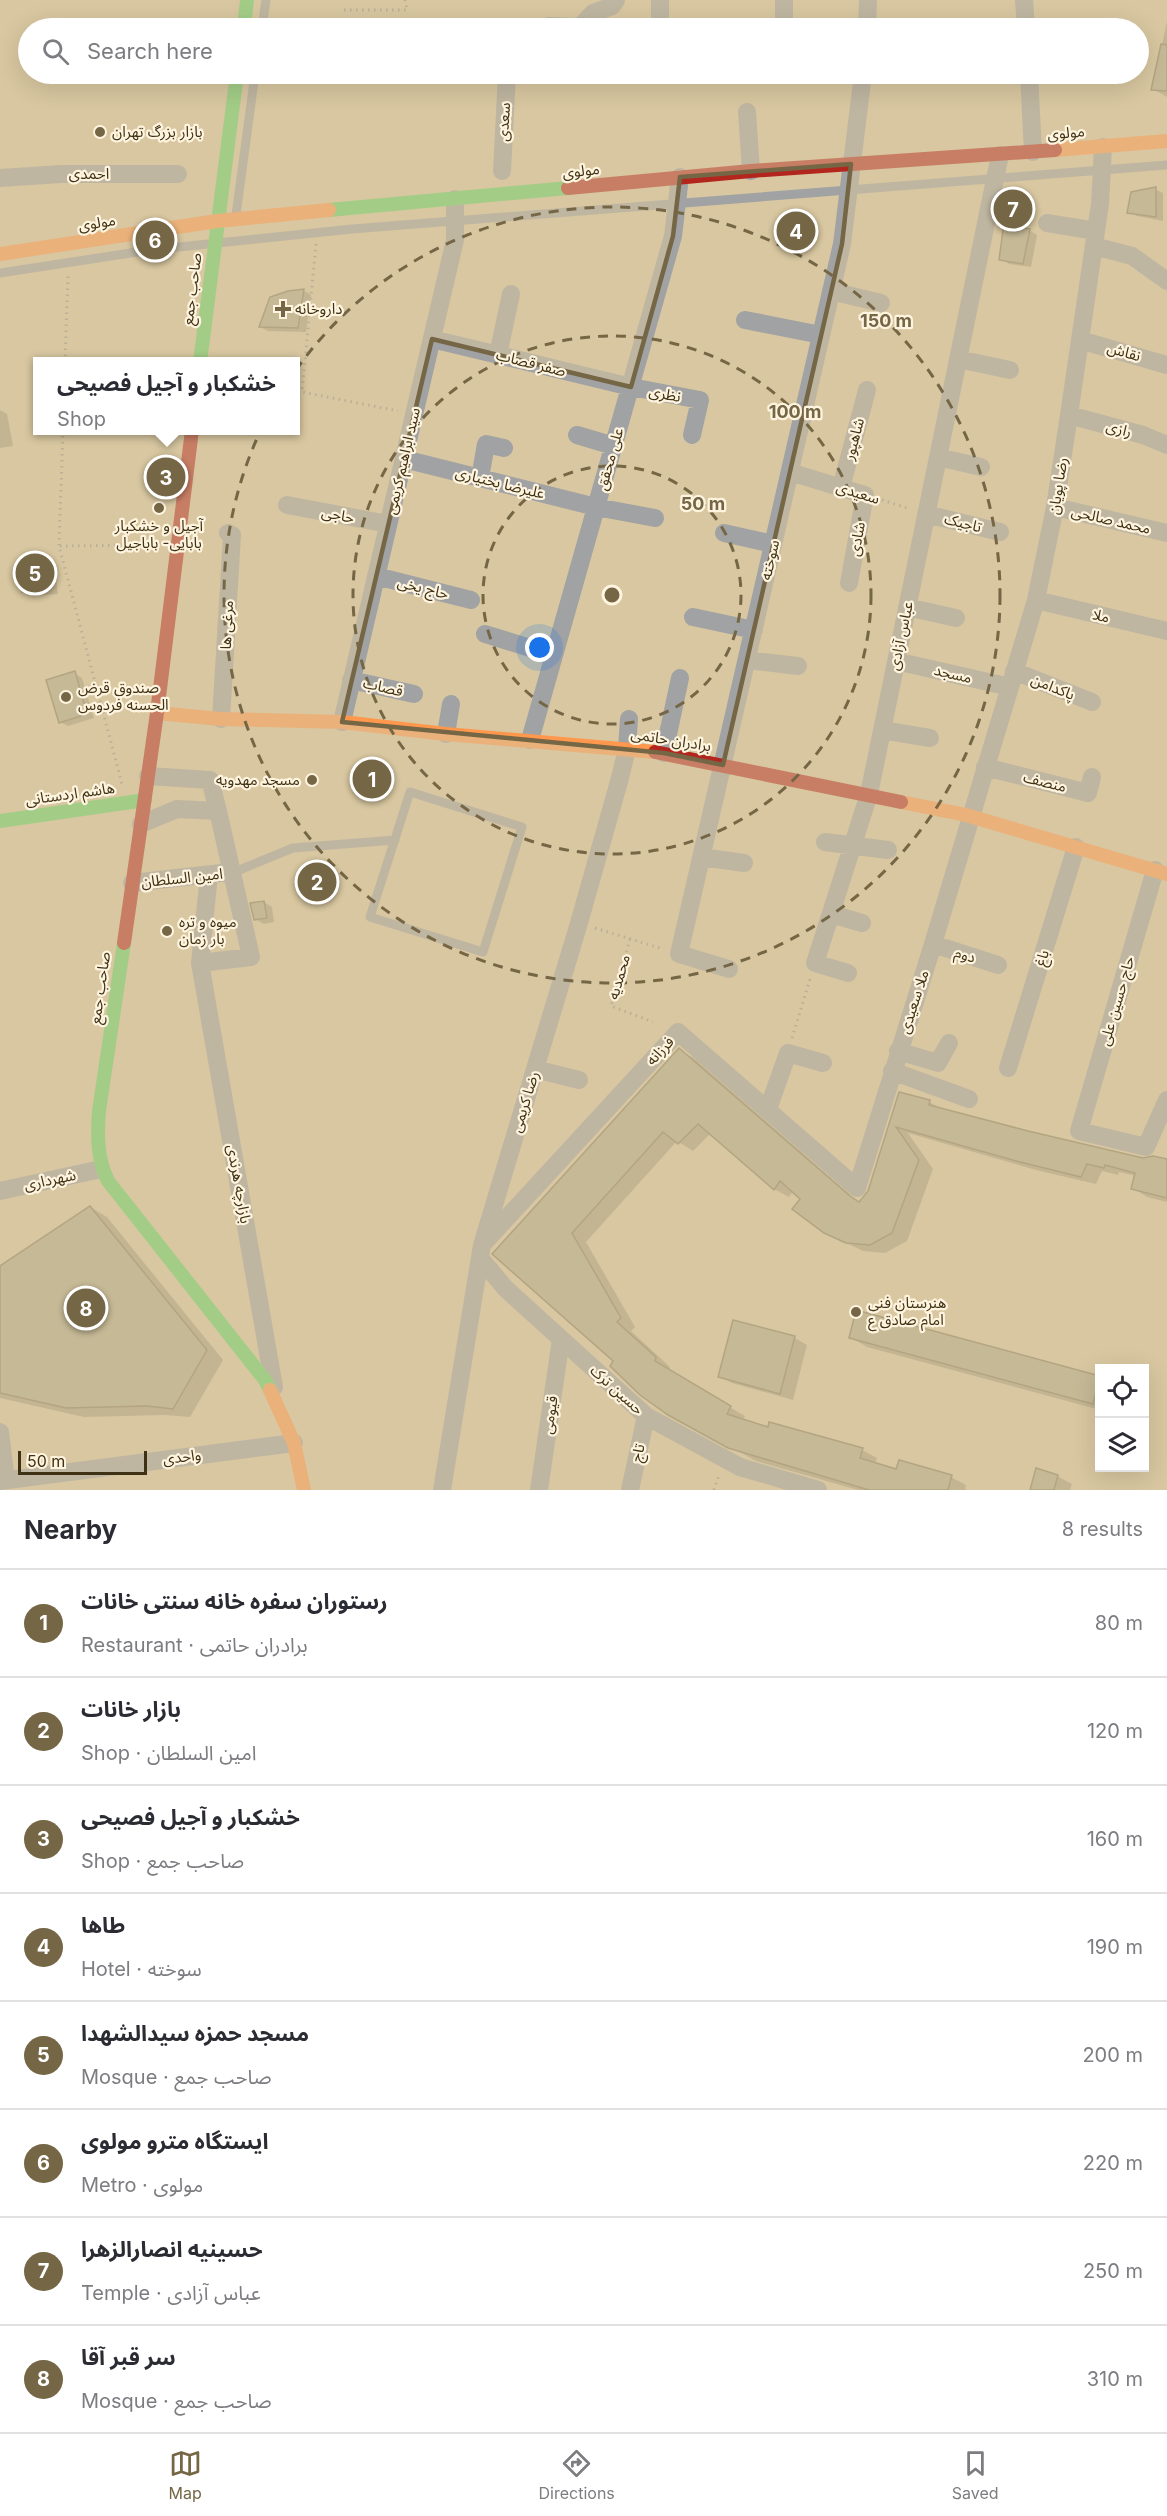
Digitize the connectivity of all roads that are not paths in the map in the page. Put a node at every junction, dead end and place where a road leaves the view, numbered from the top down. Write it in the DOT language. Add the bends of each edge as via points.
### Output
graph roads {
  1 [pos="248,0"];
  2 [pos="266,0"];
  3 [pos="616,0"];
  4 [pos="660,0"];
  5 [pos="784,0"];
  6 [pos="868,0"];
  7 [pos="1024,0"];
  8 [pos="245,18"];
  9 [pos="263,18"];
  10 [pos="588,18"];
  11 [pos="660,18"];
  12 [pos="784,18"];
  13 [pos="867,18"];
  14 [pos="1025,18"];
  15 [pos="236,84"];
  16 [pos="254,84"];
  17 [pos="506,84"];
  18 [pos="862,84"];
  19 [pos="1030,84"];
  20 [pos="747,112"];
  21 [pos="1167,141"];
  22 [pos="1103,147"];
  23 [pos="1033,153"];
  24 [pos="1000,155"];
  25 [pos="851,164"];
  26 [pos="1167,165"];
  27 [pos="1102,170"];
  28 [pos="502,171"];
  29 [pos="751,171"];
  30 [pos="178,174"];
  31 [pos="680,177"];
  32 [pos="0,178"];
  33 [pos="995,178"];
  34 [pos="849,190"];
  35 [pos="455,199"];
  36 [pos="677,204"];
  37 [pos="236,219"];
  38 [pos="217,221"];
  39 [pos="455,221"];
  40 [pos="1047,223"];
  41 [pos="1095,239"];
  42 [pos="235,242"];
  43 [pos="214,244"];
  44 [pos="0,254"];
  45 [pos="0,273"];
  46 [pos="1167,281"];
  47 [pos="831,291"];
  48 [pos="511,294"];
  49 [pos="881,303"];
  50 [pos="745,320"];
  51 [pos="821,335"];
  52 [pos="432,339"];
  53 [pos="1080,340"];
  54 [pos="498,355"];
  55 [pos="201,357"];
  56 [pos="958,360"];
  57 [pos="1167,365"];
  58 [pos="1010,370"];
  59 [pos="631,387"];
  60 [pos="867,390"];
  61 [pos="1069,415"];
  62 [pos="191,435"];
  63 [pos="577,435"];
  64 [pos="692,435"];
  65 [pos="1167,445"];
  66 [pos="614,446"];
  67 [pos="504,448"];
  68 [pos="938,457"];
  69 [pos="404,459"];
  70 [pos="981,467"];
  71 [pos="790,472"];
  72 [pos="480,478"];
  73 [pos="841,488"];
  74 [pos="865,495"];
  75 [pos="288,505"];
  76 [pos="596,507"];
  77 [pos="1055,507"];
  78 [pos="926,514"];
  79 [pos="655,518"];
  80 [pos="388,524"];
  81 [pos="1000,532"];
  82 [pos="724,533"];
  83 [pos="1167,533"];
  84 [pos="228,534"];
  85 [pos="773,544"];
  86 [pos="376,576"];
  87 [pos="849,583"];
  88 [pos="471,600"];
  89 [pos="1036,600"];
  90 [pos="907,607"];
  91 [pos="693,617"];
  92 [pos="956,618"];
  93 [pos="754,630"];
  94 [pos="1167,631"];
  95 [pos="485,634"];
  96 [pos="553,655"];
  97 [pos="747,660"];
  98 [pos="896,661"];
  99 [pos="798,666"];
  100 [pos="680,678"];
  101 [pos="1012,679"];
  102 [pos="351,680"];
  103 [pos="414,694"];
  104 [pos="1092,702"];
  105 [pos="451,704"];
  106 [pos="157,713"];
  107 [pos="221,719"];
  108 [pos="629,719"];
  109 [pos="342,722"];
  110 [pos="882,730"];
  111 [pos="446,734"];
  112 [pos="930,738"];
  113 [pos="530,740"];
  114 [pos="627,749"];
  115 [pos="664,753"];
  116 [pos="723,765"];
  117 [pos="985,767"];
  118 [pos="148,776"];
  119 [pos="1092,777"];
  120 [pos="869,794"];
  121 [pos="145,800"];
  122 [pos="218,811"];
  123 [pos="971,817"];
  124 [pos="0,821"];
  125 [pos="141,824"];
  126 [pos="395,840"];
  127 [pos="825,842"];
  128 [pos="852,846"];
  129 [pos="1076,847"];
  130 [pos="888,850"];
  131 [pos="701,857"];
  132 [pos="744,863"];
  133 [pos="1161,872"];
  134 [pos="232,873"];
  135 [pos="209,874"];
  136 [pos="132,883"];
  137 [pos="831,914"];
  138 [pos="862,923"];
  139 [pos="933,944"];
  140 [pos="200,963"];
  141 [pos="998,965"];
  142 [pos="729,969"];
  143 [pos="848,973"];
  144 [pos="949,1043"];
  145 [pos="898,1051"];
  146 [pos="823,1064"];
  147 [pos="1008,1068"];
  148 [pos="535,1069"];
  149 [pos="892,1071"];
  150 [pos="579,1080"];
  151 [pos="969,1099"];
  152 [pos="1167,1100"];
  153 [pos="768,1108"];
  154 [pos="101,1169"];
  155 [pos="857,1188"];
  156 [pos="0,1191"];
  157 [pos="481,1252"];
  158 [pos="561,1339"];
  159 [pos="277,1404"];
  160 [pos="646,1416"];
  161 [pos="0,1432"];
  162 [pos="294,1443"];
  163 [pos="3,1481"];
  164 [pos="761,1482"];
  165 [pos="304,1490"];
  166 [pos="442,1490"];
  167 [pos="539,1490"];
  168 [pos="630,1490"];
  169 [pos="818,1490"];
  1 -- 8 [label="main road"];
  2 -- 9 [label="lane"];
  3 -- 10 [label="street"];
  4 -- 11 [label="street"];
  5 -- 12 [label="street"];
  6 -- 13 [label="street"];
  7 -- 14 [label="street"];
  15 -- 38 [label="main road, صاحب جمع"];
  16 -- 37 [label="lane"];
  17 -- 28 [label="street, سعدی"];
  18 -- 25 [label="street, سوخته"];
  19 -- 23 [label="street"];
  20 -- 29 [label="street"];
  21 -- 22 [label="main road, مولوی"];
  22 -- 23 [label="main road, مولوی"];
  22 -- 27 [label="street, رضا پویان"];
  23 -- 24 [label="main road, مولوی"];
  24 -- 25 [label="main road, مولوی"];
  24 -- 33 [label="street, عباس آزادی"];
  25 -- 29 [label="main road, مولوی"];
  25 -- 34 [label="street, سوخته"];
  26 -- 27 [label="lane"];
  27 -- 33 [label="lane"];
  27 -- 41 [label="street, رضا پویان"];
  29 -- 31 [label="main road, مولوی"];
  30 -- 32 [label="street, احمدی"];
  31 -- 35 [label="main road, مولوی"];
  31 -- 36 [label="street, علی محقق"];
  33 -- 34 [label="lane"];
  33 -- 56 [label="street, عباس آزادی"];
  34 -- 36 [label="lane"];
  34 -- 47 [label="street, سوخته"];
  35 -- 37 [label="main road, مولوی"];
  35 -- 39 [label="street, سید ابراهیم کریمی"];
  36 -- 39 [label="lane"];
  36 -- 59 [label="street, علی محقق" via="673,236"];
  37 -- 38 [label="main road, مولوی"];
  37 -- 42 [label="lane"];
  38 -- 43 [label="main road, صاحب جمع"];
  38 -- 44 [label="main road, مولوی"];
  39 -- 42 [label="lane"];
  39 -- 52 [label="street, سید ابراهیم کریمی" via="455,240"];
  40 -- 41 [label="street"];
  41 -- 46 [label="street" via="1132,256"];
  41 -- 53 [label="street, رضا پویان"];
  42 -- 43 [label="lane"];
  43 -- 45 [label="lane"];
  43 -- 55 [label="main road, صاحب جمع"];
  47 -- 49 [label="street"];
  47 -- 51 [label="street, سوخته"];
  48 -- 54 [label="street"];
  50 -- 51 [label="street"];
  51 -- 71 [label="street, سوخته"];
  52 -- 54 [label="street, صفر قصاب"];
  52 -- 69 [label="street, سید ابراهیم کریمی"];
  53 -- 57 [label="street, نقاش"];
  53 -- 61 [label="street, رضا پویان"];
  54 -- 59 [label="street, صفر قصاب"];
  56 -- 58 [label="street"];
  56 -- 68 [label="street, عباس آزادی"];
  59 -- 64 [label="street, نظری" via="700,400"];
  59 -- 66 [label="street, علی محقق"];
  60 -- 73 [label="street, شاهپور"];
  61 -- 65 [label="street, رازی"];
  61 -- 77 [label="street, رضا پویان"];
  62 -- 106 [label="main road, صاحب جمع"];
  63 -- 66 [label="street"];
  66 -- 76 [label="street, علی محقق"];
  67 -- 72 [label="street" via="486,444"];
  68 -- 70 [label="street"];
  68 -- 78 [label="street, عباس آزادی"];
  69 -- 72 [label="street, علیرضا بختیاری"];
  69 -- 80 [label="street, سید ابراهیم کریمی"];
  71 -- 73 [label="street, سعیدی"];
  71 -- 85 [label="street, سوخته"];
  72 -- 76 [label="street, علیرضا بختیاری"];
  73 -- 74 [label="street, سعیدی"];
  74 -- 87 [label="street, شادی"];
  75 -- 80 [label="street, حاجی"];
  76 -- 79 [label="street, علیرضا بختیاری"];
  76 -- 96 [label="street, علی محقق"];
  77 -- 83 [label="street, محمد صالحی"];
  77 -- 89 [label="street, رضا پویان"];
  78 -- 81 [label="street, تاجیک"];
  78 -- 90 [label="street, عباس آزادی"];
  80 -- 86 [label="street, سید ابراهیم کریمی"];
  82 -- 85 [label="street"];
  84 -- 107 [label="street, مرغی ها" via="232,536"];
  85 -- 93 [label="street, سوخته"];
  86 -- 88 [label="street, حاج یخی"];
  86 -- 102 [label="street, سید ابراهیم کریمی"];
  89 -- 94 [label="street, ملا"];
  89 -- 101 [label="street, رضا پویان"];
  90 -- 92 [label="street"];
  90 -- 98 [label="street, عباس آزادی"];
  91 -- 93 [label="street"];
  93 -- 97 [label="street, سوخته"];
  95 -- 96 [label="street"];
  96 -- 113 [label="street, علی محقق"];
  97 -- 99 [label="street"];
  97 -- 116 [label="street, سوخته"];
  98 -- 101 [label="street, مسجد"];
  98 -- 110 [label="street, عباس آزادی"];
  100 -- 115 [label="street"];
  101 -- 104 [label="street, پاکدامن"];
  101 -- 117 [label="street, رضا پویان"];
  102 -- 103 [label="street, قصاب"];
  102 -- 109 [label="street, سید ابراهیم کریمی"];
  105 -- 111 [label="street"];
  106 -- 107 [label="main road, برادران حاتمی"];
  106 -- 118 [label="main road, صاحب جمع"];
  107 -- 109 [label="main road, برادران حاتمی"];
  108 -- 114 [label="street, رضا کریمی"];
  109 -- 111 [label="main road, برادران حاتمی"];
  110 -- 112 [label="street"];
  110 -- 120 [label="street, عباس آزادی"];
  111 -- 113 [label="main road, برادران حاتمی"];
  113 -- 114 [label="main road, برادران حاتمی"];
  114 -- 115 [label="main road, برادران حاتمی"];
  114 -- 148 [label="street, رضا کریمی"];
  115 -- 116 [label="main road, برادران حاتمی"];
  116 -- 120 [label="main road, برادران حاتمی"];
  116 -- 131 [label="street, سوخته"];
  117 -- 119 [label="street, منصف" via="1088,793"];
  117 -- 123 [label="street, رضا پویان"];
  118 -- 121 [label="main road, صاحب جمع"];
  118 -- 122 [label="street" via="210,780"];
  120 -- 123 [label="main road, برادران حاتمی"];
  120 -- 128 [label="street, عباس آزادی"];
  121 -- 124 [label="main road, هاشم اردستانی"];
  121 -- 125 [label="main road, صاحب جمع"];
  122 -- 125 [label="street" via="177,809"];
  122 -- 134 [label="street"];
  123 -- 129 [label="main road, برادران حاتمی"];
  123 -- 139 [label="street, ملا سعیدی"];
  125 -- 136 [label="main road, صاحب جمع"];
  126 -- 126 [label="lane" via="370,917 483,952 522,827 410,792"];
  126 -- 134 [label="lane" via="293,848"];
  127 -- 128 [label="street"];
  128 -- 130 [label="street"];
  128 -- 137 [label="street, عباس آزادی"];
  129 -- 133 [label="main road, برادران حاتمی"];
  129 -- 147 [label="street, باغ"];
  131 -- 132 [label="street"];
  131 -- 142 [label="street, سوخته" via="679,954"];
  133 -- 152 [label="street, حاج حسین علی" via="1079,1131 1146,1147"];
  134 -- 135 [label="street, امین السلطان"];
  134 -- 140 [label="street" via="251,957"];
  135 -- 136 [label="street, امین السلطان"];
  135 -- 140 [label="street, بازارچه هرندی"];
  136 -- 154 [label="main road, صاحب جمع" via="99,1111"];
  137 -- 138 [label="street"];
  137 -- 143 [label="street, عباس آزادی" via="815,963"];
  139 -- 141 [label="street, دوم"];
  139 -- 145 [label="street, ملا سعیدی"];
  140 -- 159 [label="street, بازارچه هرندی"];
  144 -- 145 [label="street" via="938,1063"];
  145 -- 149 [label="street, ملا سعیدی"];
  146 -- 153 [label="street" via="788,1053"];
  148 -- 150 [label="street"];
  148 -- 157 [label="street, رضا کریمی"];
  149 -- 151 [label="street"];
  149 -- 155 [label="street, ملا سعیدی"];
  153 -- 155 [label="street, فرزانه"];
  153 -- 157 [label="street, فرزانه" via="678,1032"];
  154 -- 156 [label="street, شهرداری"];
  154 -- 159 [label="main road, صاحب جمع" via="265,1380"];
  157 -- 158 [label="street, حسین ترک" via="506,1288"];
  157 -- 166 [label="street, رضا کریمی"];
  158 -- 160 [label="street, حسین ترک"];
  158 -- 167 [label="street, قیومی"];
  159 -- 162 [label="main road, صاحب جمع"];
  160 -- 164 [label="street, حسین ترک"];
  160 -- 168 [label="street, تاج"];
  161 -- 163 [label="street"];
  162 -- 163 [label="street, واحدی"];
  162 -- 165 [label="main road, صاحب جمع"];
  164 -- 169 [label="street, حسین ترک"];
}
